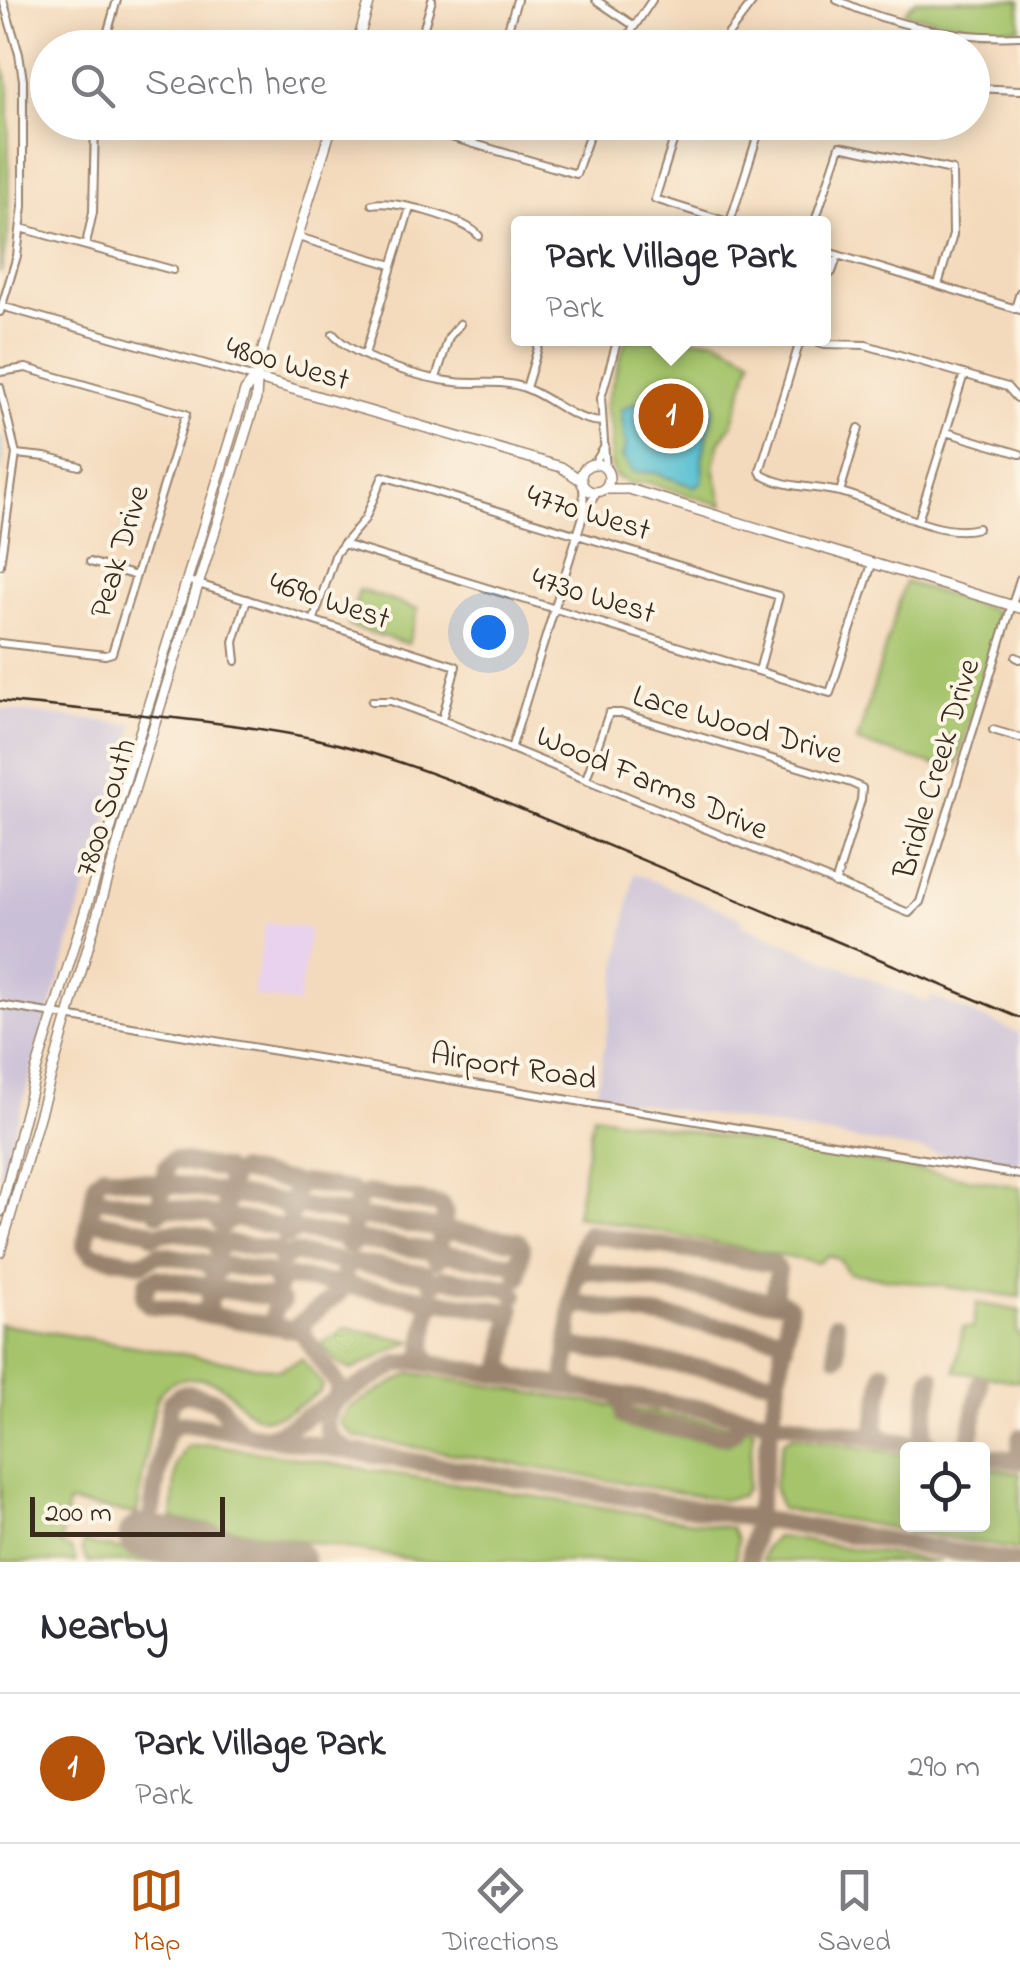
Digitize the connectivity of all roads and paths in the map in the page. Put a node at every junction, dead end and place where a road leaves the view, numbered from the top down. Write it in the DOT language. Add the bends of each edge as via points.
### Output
graph roads {
  1 [pos="3,0"];
  2 [pos="117,0"];
  3 [pos="370,0"];
  4 [pos="432,0"];
  5 [pos="517,0"];
  6 [pos="596,0"];
  7 [pos="652,0"];
  8 [pos="754,0"];
  9 [pos="837,0"];
  10 [pos="633,25"];
  11 [pos="108,30"];
  12 [pos="361,30"];
  13 [pos="423,30"];
  14 [pos="508,30"];
  15 [pos="630,30"];
  16 [pos="732,30"];
  17 [pos="937,30"];
  18 [pos="990,36"];
  19 [pos="1020,36"];
  20 [pos="990,89"];
  21 [pos="1020,90"];
  22 [pos="94,140"];
  23 [pos="328,140"];
  24 [pos="459,140"];
  25 [pos="473,140"];
  26 [pos="588,140"];
  27 [pos="674,140"];
  28 [pos="757,140"];
  29 [pos="472,144"];
  30 [pos="372,204"];
  31 [pos="410,208"];
  32 [pos="710,216"];
  33 [pos="734,216"];
  34 [pos="817,216"];
  35 [pos="21,228"];
  36 [pos="479,236"];
  37 [pos="298,237"];
  38 [pos="86,244"];
  39 [pos="831,253"];
  40 [pos="838,255"];
  41 [pos="392,266"];
  42 [pos="173,270"];
  43 [pos="831,273"];
  44 [pos="938,285"];
  45 [pos="1020,292"];
  46 [pos="1,308"];
  47 [pos="1018,309"];
  48 [pos="460,324"];
  49 [pos="333,334"];
  50 [pos="831,344"];
  51 [pos="539,346"];
  52 [pos="616,346"];
  53 [pos="799,346"];
  54 [pos="365,354"];
  55 [pos="0,372"];
  56 [pos="964,374"];
  57 [pos="255,378"];
  58 [pos="436,378"];
  59 [pos="0,387"];
  60 [pos="526,388"];
  61 [pos="1018,398"];
  62 [pos="602,422"];
  63 [pos="859,428"];
  64 [pos="946,432"];
  65 [pos="606,444"];
  66 [pos="16,454"];
  67 [pos="1020,454"];
  68 [pos="591,465"];
  69 [pos="80,466"];
  70 [pos="561,468"];
  71 [pos="607,472"];
  72 [pos="583,483"];
  73 [pos="600,490"];
  74 [pos="628,490"];
  75 [pos="840,492"];
  76 [pos="584,513"];
  77 [pos="918,521"];
  78 [pos="978,528"];
  79 [pos="578,534"];
  80 [pos="343,544"];
  81 [pos="90,562"];
  82 [pos="0,564"];
  83 [pos="872,564"];
  84 [pos="136,576"];
  85 [pos="1020,579"];
  86 [pos="188,581"];
  87 [pos="200,584"];
  88 [pos="247,599"];
  89 [pos="1016,607"];
  90 [pos="555,608"];
  91 [pos="314,619"];
  92 [pos="0,643"];
  93 [pos="236,661"];
  94 [pos="759,670"];
  95 [pos="372,702"];
  96 [pos="442,720"];
  97 [pos="993,730"];
  98 [pos="1020,738"];
  99 [pos="511,748"];
  100 [pos="586,780"];
  101 [pos="835,884"];
  102 [pos="914,912"];
  103 [pos="0,1005"];
  104 [pos="55,1014"];
  105 [pos="67,1016"];
  106 [pos="1020,1175"];
  107 [pos="0,1212"];
  108 [pos="0,1252"];
  1 -- 35 [label="street" via="23,80"];
  2 -- 11 [label="street"];
  3 -- 12 [label="main road"];
  4 -- 13 [label="street"];
  5 -- 14 [label="street"];
  6 -- 10 [label="street"];
  7 -- 10 [label="street"];
  8 -- 16 [label="street"];
  9 -- 17 [label="street"];
  10 -- 15 [label="street"];
  18 -- 19 [label="street"];
  20 -- 21 [label="street"];
  22 -- 38 [label="street"];
  23 -- 37 [label="main road, 7800 South"];
  24 -- 29 [label="street"];
  25 -- 29 [label="street"];
  26 -- 29 [label="street" via="576,174"];
  27 -- 32 [label="street" via="655,199"];
  28 -- 33 [label="street"];
  30 -- 31 [label="street"];
  31 -- 36 [label="street" via="466,225"];
  31 -- 41 [label="street"];
  34 -- 44 [label="street" via="840,146 952,170 953,235"];
  35 -- 38 [label="street"];
  35 -- 46 [label="street"];
  37 -- 41 [label="street"];
  37 -- 57 [label="main road, 7800 South"];
  38 -- 42 [label="street"];
  39 -- 40 [label="street"];
  40 -- 43 [label="street"];
  40 -- 44 [label="street"];
  41 -- 54 [label="street"];
  44 -- 47 [label="street"];
  45 -- 47 [label="street"];
  46 -- 57 [label="street, 4800 West"];
  48 -- 58 [label="street" via="448,337"];
  49 -- 54 [label="street"];
  50 -- 56 [label="street" via="866,345"];
  51 -- 60 [label="street"];
  52 -- 62 [label="street" via="602,391"];
  53 -- 75 [label="street" via="760,471 791,486"];
  54 -- 58 [label="street"];
  55 -- 84 [label="street, Peak Drive" via="26,368 186,414"];
  56 -- 61 [label="street" via="1007,387"];
  56 -- 64 [label="street"];
  57 -- 70 [label="main road, 4800 West"];
  57 -- 86 [label="main road, 7800 South" via="245,392"];
  57 -- 87 [label="main road, 7800 South" via="256,400"];
  58 -- 60 [label="street"];
  59 -- 66 [label="street"];
  60 -- 62 [label="street" via="564,412"];
  62 -- 65 [label="street"];
  63 -- 75 [label="street"];
  64 -- 67 [label="street"];
  64 -- 77 [label="street"];
  65 -- 68 [label="street"];
  65 -- 71 [label="street"];
  66 -- 69 [label="street"];
  66 -- 82 [label="street"];
  68 -- 70 [label="main road, 4800 West"];
  68 -- 71 [label="main road, 4800 West"];
  68 -- 72 [label="main road"];
  70 -- 72 [label="main road, 4800 West"];
  71 -- 73 [label="main road"];
  71 -- 74 [label="main road, 4800 West"];
  72 -- 73 [label="main road, 4800 West"];
  72 -- 76 [label="street"];
  73 -- 74 [label="main road, 4800 West"];
  73 -- 76 [label="street"];
  74 -- 83 [label="main road, 4800 West"];
  75 -- 77 [label="street"];
  76 -- 79 [label="street"];
  77 -- 78 [label="street"];
  79 -- 80 [label="street, 4770 West" via="383,476 365,519"];
  79 -- 90 [label="street"];
  79 -- 94 [label="street, 4770 West" via="779,596"];
  80 -- 90 [label="street, 4730 West"];
  80 -- 91 [label="street"];
  81 -- 84 [label="street"];
  83 -- 89 [label="main road, 4800 West"];
  83 -- 94 [label="street, 4730 West" via="830,693"];
  84 -- 92 [label="street, Peak Drive" via="112,653"];
  85 -- 89 [label="street, Bridle Creek Drive"];
  86 -- 87 [label="street, 4690 West"];
  86 -- 104 [label="main road, 7800 South"];
  87 -- 88 [label="street, 4690 West"];
  87 -- 105 [label="main road, 7800 South"];
  88 -- 91 [label="street, 4690 West"];
  88 -- 93 [label="street" via="234,642"];
  89 -- 102 [label="street, Bridle Creek Drive"];
  90 -- 94 [label="street, 4730 West"];
  90 -- 99 [label="street"];
  91 -- 96 [label="street, 4690 West" via="456,666"];
  95 -- 96 [label="street, Wood Farms Drive" via="392,701"];
  96 -- 99 [label="street, Wood Farms Drive"];
  97 -- 98 [label="street"];
  99 -- 100 [label="street, Wood Farms Drive"];
  100 -- 101 [label="street, Wood Farms Drive"];
  100 -- 101 [label="street, Lace Wood Drive" via="609,712 862,788"];
  101 -- 102 [label="street, Wood Farms Drive"];
  103 -- 104 [label="street, Airport Road"];
  104 -- 105 [label="street, Airport Road"];
  104 -- 107 [label="main road, 7800 South"];
  105 -- 106 [label="street, Airport Road"];
  105 -- 108 [label="main road, 7800 South"];
}
